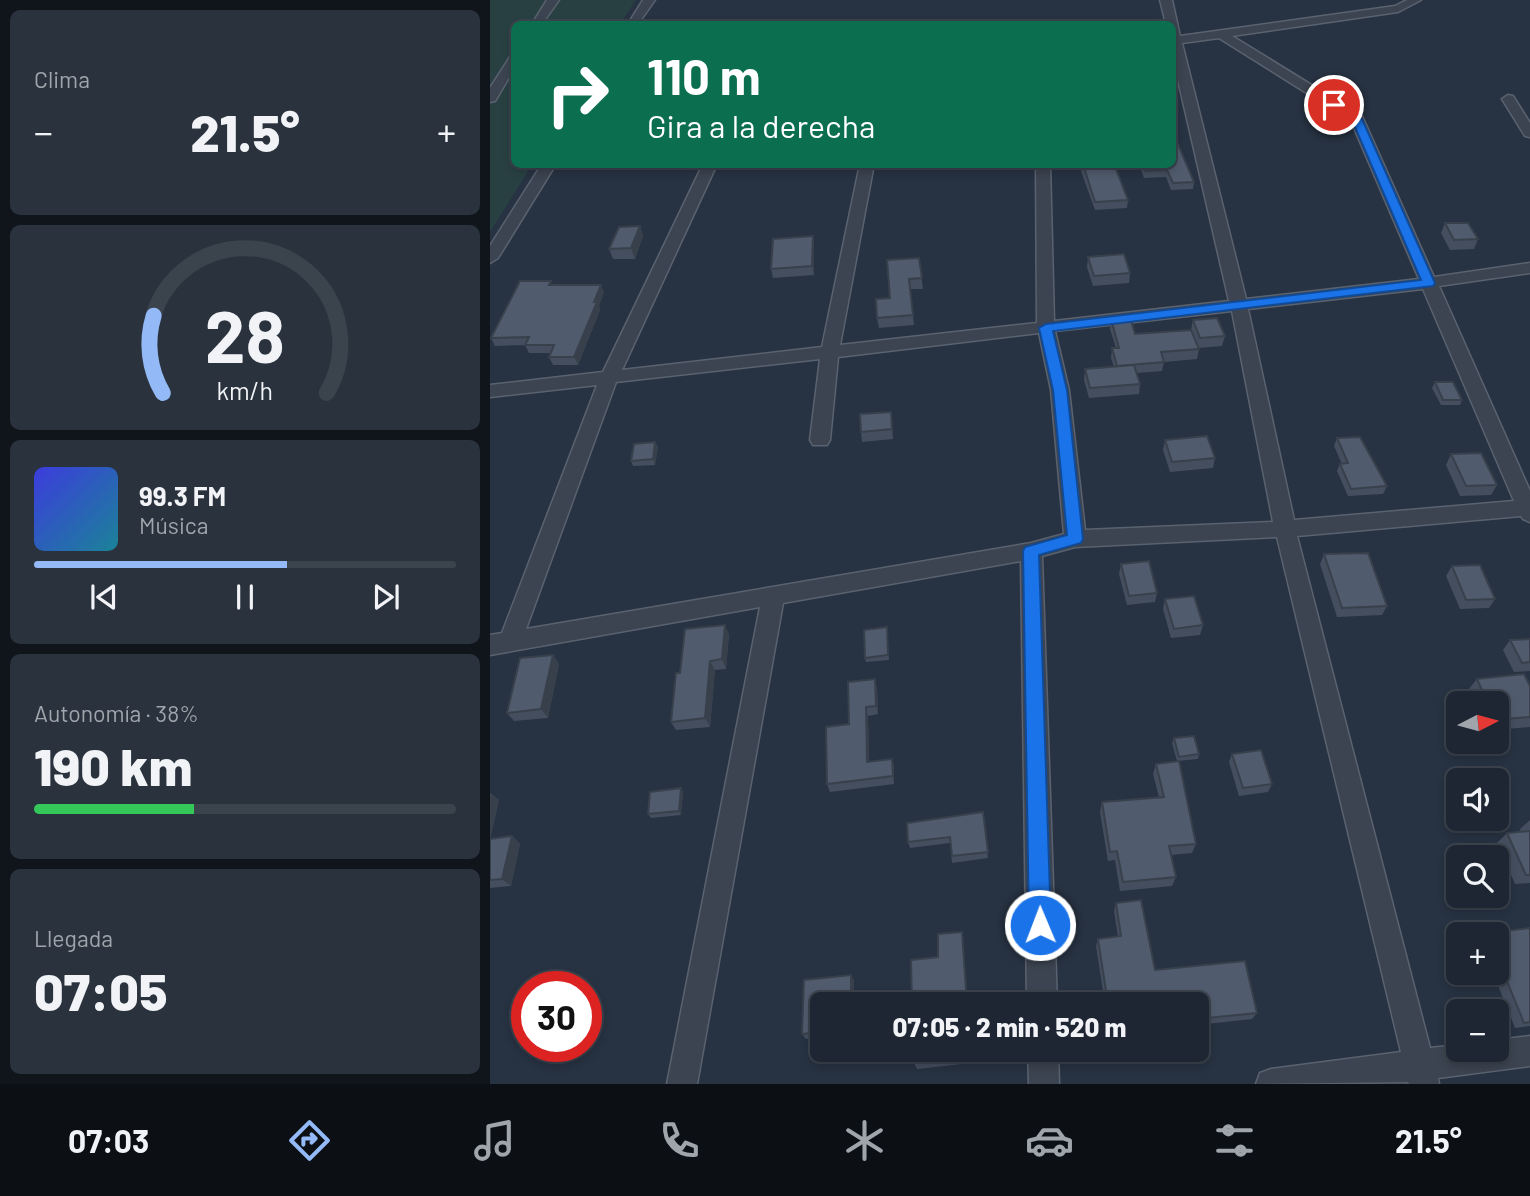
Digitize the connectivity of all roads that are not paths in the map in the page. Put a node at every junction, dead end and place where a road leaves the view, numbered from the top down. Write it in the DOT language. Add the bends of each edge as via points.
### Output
graph roads {
  1 [pos="553,0"];
  2 [pos="649,0"];
  3 [pos="1166,0"];
  4 [pos="1415,0"];
  5 [pos="539,21"];
  6 [pos="636,21"];
  7 [pos="1170,21"];
  8 [pos="1176,34"];
  9 [pos="1222,35"];
  10 [pos="1176,46"];
  11 [pos="502,79"];
  12 [pos="490,98"];
  13 [pos="1508,99"];
  14 [pos="1530,133"];
  15 [pos="546,168"];
  16 [pos="708,168"];
  17 [pos="866,168"];
  18 [pos="1043,168"];
  19 [pos="490,258"];
  20 [pos="1530,268"];
  21 [pos="1429,283"];
  22 [pos="1239,306"];
  23 [pos="1046,328"];
  24 [pos="830,352"];
  25 [pos="609,378"];
  26 [pos="490,391"];
  27 [pos="820,440"];
  28 [pos="1529,510"];
  29 [pos="1285,529"];
  30 [pos="1075,539"];
  31 [pos="1031,551"];
  32 [pos="773,597"];
  33 [pos="500,644"];
  34 [pos="1042,992"];
  35 [pos="1530,1051"];
  36 [pos="1043,1062"];
  37 [pos="1422,1074"];
  38 [pos="682,1084"];
  39 [pos="1044,1084"];
  40 [pos="1271,1084"];
  1 -- 5 [label="street"];
  2 -- 6 [label="street"];
  3 -- 7 [label="street"];
  4 -- 9 [label="street" via="1398,9"];
  8 -- 9 [label="street"];
  9 -- 21 [label="street" via="1357,119"];
  10 -- 22 [label="street"];
  11 -- 12 [label="street"];
  13 -- 14 [label="street"];
  15 -- 19 [label="street"];
  16 -- 25 [label="street"];
  17 -- 24 [label="street"];
  18 -- 23 [label="street"];
  20 -- 21 [label="street"];
  21 -- 22 [label="street"];
  21 -- 28 [label="street"];
  22 -- 23 [label="street"];
  22 -- 29 [label="street"];
  23 -- 24 [label="street"];
  23 -- 30 [label="street" via="1060,390"];
  24 -- 25 [label="street"];
  24 -- 27 [label="street"];
  25 -- 26 [label="street"];
  25 -- 33 [label="street"];
  28 -- 29 [label="street"];
  29 -- 30 [label="street"];
  29 -- 37 [label="street"];
  30 -- 31 [label="street"];
  31 -- 32 [label="street"];
  31 -- 34 [label="street"];
  32 -- 33 [label="street"];
  32 -- 38 [label="street"];
  35 -- 37 [label="street"];
  36 -- 39 [label="street"];
  37 -- 40 [label="street"];
}
